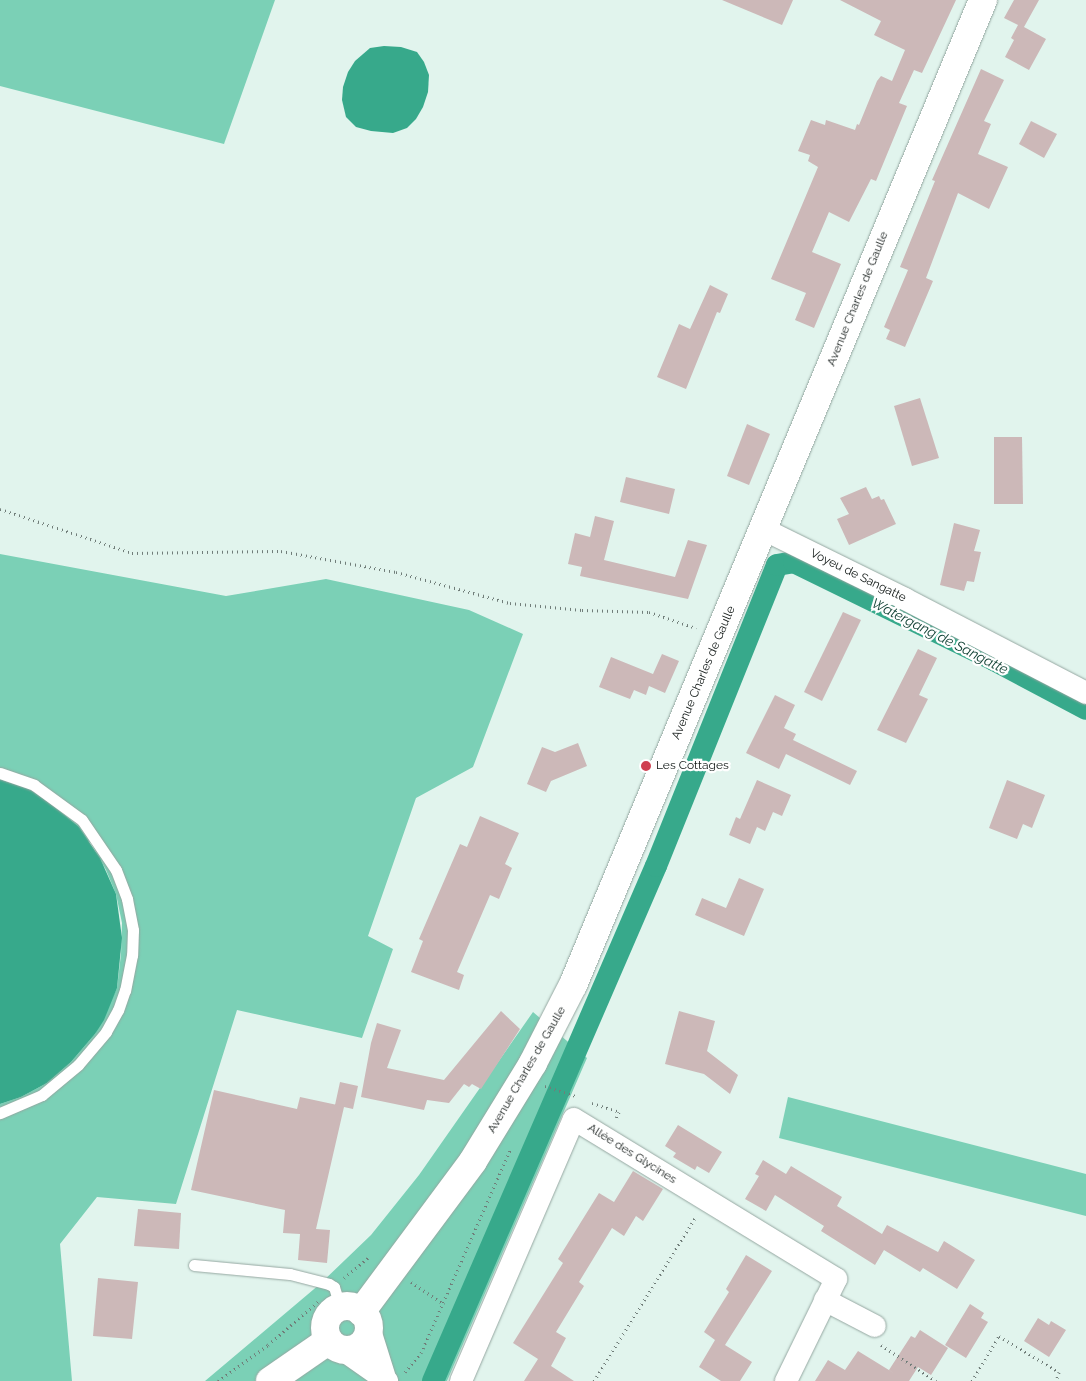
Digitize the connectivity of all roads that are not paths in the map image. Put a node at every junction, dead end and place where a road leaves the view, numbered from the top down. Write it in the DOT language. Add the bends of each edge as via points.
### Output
graph roads {
  1 [pos="983,0"];
  2 [pos="763,529"];
  3 [pos="1086,693"];
  4 [pos="0,772"];
  5 [pos="0,1112"];
  6 [pos="194,1265"];
  7 [pos="825,1300"];
  8 [pos="351,1308"];
  9 [pos="875,1326"];
  10 [pos="335,1345"];
  11 [pos="390,1379"];
  12 [pos="270,1381"];
  13 [pos="461,1381"];
  14 [pos="786,1381"];
  1 -- 2 [label="main road, Avenue Charles de Gaulle"];
  2 -- 3 [label="street, Voyeu de Sangatte"];
  2 -- 8 [label="main road, Avenue Charles de Gaulle" via="560,1013 525,1078 473,1161 382,1262"];
  4 -- 5 [label="lane" via="34,785 82,820 116,870 128,899 133,930 125,990 106,1032 78,1065 42,1095"];
  6 -- 8 [label="lane" via="290,1274 329,1284"];
  7 -- 9 [label="street"];
  7 -- 13 [label="street, Allée des Glycines" via="836,1279 574,1118"];
  7 -- 14 [label="street, Allée des Glycines"];
  8 -- 10 [label="main road, Avenue Charles de Gaulle" via="333,1310 326,1319 324,1330"];
  8 -- 10 [label="main road, Avenue Charles de Gaulle" via="362,1344 354,1350"];
  8 -- 11 [label="street"];
  10 -- 11 [label="street"];
  10 -- 12 [label="main road, Avenue Charles de Gaulle"];
}
